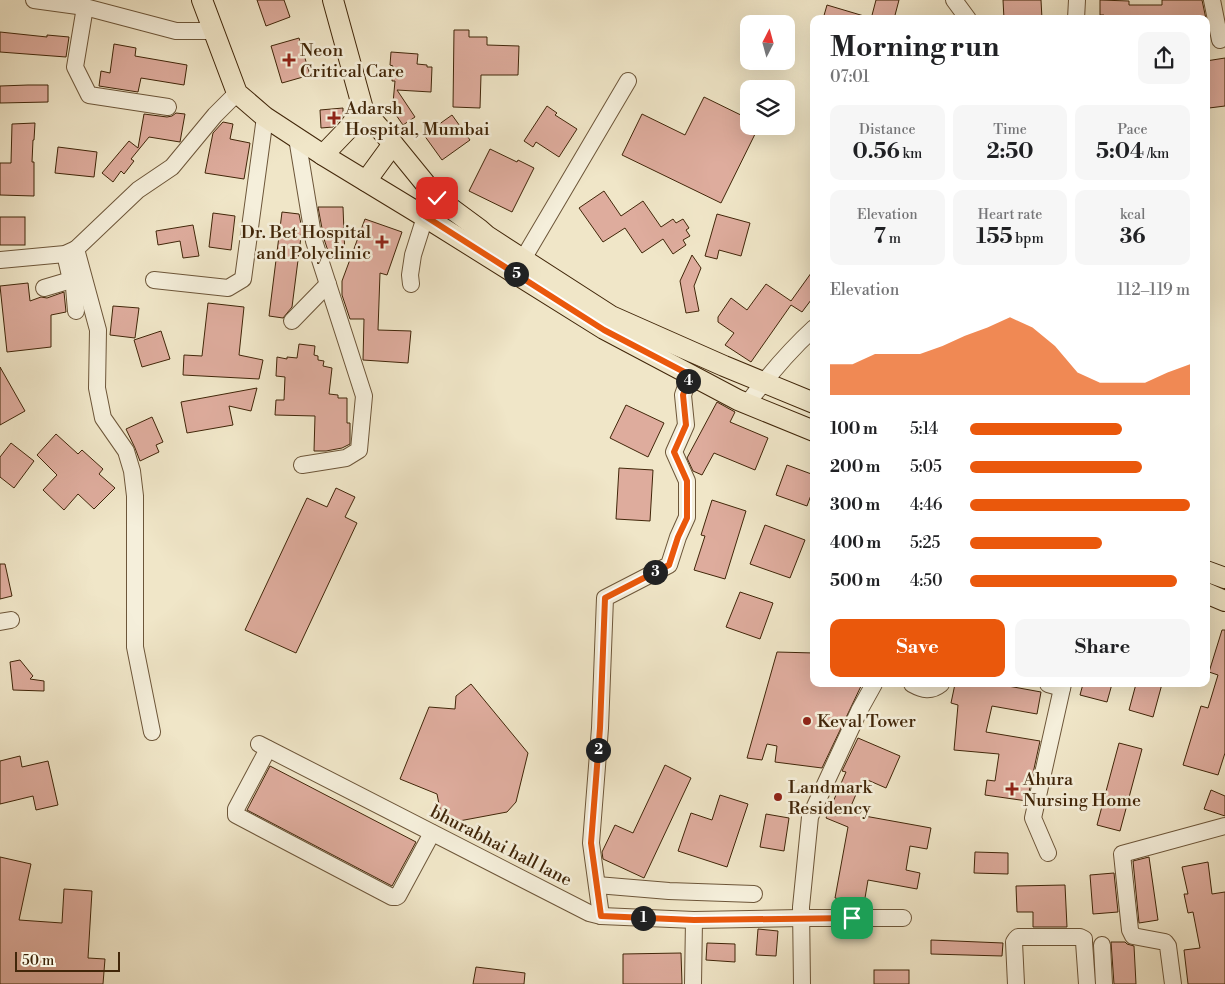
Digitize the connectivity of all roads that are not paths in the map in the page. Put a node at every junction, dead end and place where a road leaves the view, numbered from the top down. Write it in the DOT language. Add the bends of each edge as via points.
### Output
graph roads {
  1 [pos="34,0"];
  2 [pos="202,0"];
  3 [pos="333,0"];
  4 [pos="954,0"];
  5 [pos="1076,0"];
  6 [pos="1212,0"];
  7 [pos="85,7"];
  8 [pos="965,15"];
  9 [pos="1076,15"];
  10 [pos="213,31"];
  11 [pos="1217,41"];
  12 [pos="628,81"];
  13 [pos="237,93"];
  14 [pos="168,107"];
  15 [pos="363,109"];
  16 [pos="265,116"];
  17 [pos="297,138"];
  18 [pos="393,144"];
  19 [pos="323,155"];
  20 [pos="366,181"];
  21 [pos="437,198"];
  22 [pos="425,216"];
  23 [pos="70,252"];
  24 [pos="523,259"];
  25 [pos="0,260"];
  26 [pos="71,280"];
  27 [pos="154,280"];
  28 [pos="328,284"];
  29 [pos="410,284"];
  30 [pos="44,288"];
  31 [pos="76,311"];
  32 [pos="292,321"];
  33 [pos="810,332"];
  34 [pos="690,375"];
  35 [pos="764,382"];
  36 [pos="810,401"];
  37 [pos="747,404"];
  38 [pos="810,429"];
  39 [pos="302,465"];
  40 [pos="1210,572"];
  41 [pos="1225,578"];
  42 [pos="1210,595"];
  43 [pos="1225,601"];
  44 [pos="872,687"];
  45 [pos="917,687"];
  46 [pos="937,687"];
  47 [pos="1058,687"];
  48 [pos="152,732"];
  49 [pos="1225,826"];
  50 [pos="432,833"];
  51 [pos="1048,853"];
  52 [pos="597,884"];
  53 [pos="754,894"];
  54 [pos="601,916"];
  55 [pos="801,918"];
  56 [pos="903,918"];
  57 [pos="694,920"];
  58 [pos="1102,945"];
  59 [pos="693,984"];
  60 [pos="802,984"];
  61 [pos="1016,984"];
  62 [pos="1087,984"];
  63 [pos="1104,984"];
  64 [pos="1173,984"];
  1 -- 7 [label="street"];
  2 -- 10 [label="main road"];
  3 -- 15 [label="main road"];
  4 -- 8 [label="street"];
  5 -- 9 [label="street"];
  6 -- 11 [label="street"];
  7 -- 10 [label="street" via="176,31"];
  7 -- 14 [label="street" via="75,66 89,96"];
  10 -- 13 [label="main road"];
  12 -- 24 [label="street"];
  13 -- 16 [label="main road"];
  13 -- 23 [label="street" via="214,115 172,167 138,190"];
  15 -- 18 [label="main road"];
  15 -- 19 [label="main road"];
  16 -- 17 [label="main road"];
  16 -- 27 [label="street" via="243,279 228,288"];
  17 -- 19 [label="main road"];
  17 -- 28 [label="street" via="314,241"];
  18 -- 20 [label="main road"];
  18 -- 21 [label="main road"];
  19 -- 20 [label="main road"];
  20 -- 22 [label="main road"];
  21 -- 22 [label="street"];
  21 -- 24 [label="main road"];
  22 -- 29 [label="street" via="413,254"];
  22 -- 34 [label="main road" via="604,330"];
  23 -- 25 [label="street"];
  23 -- 26 [label="street"];
  23 -- 48 [label="street" via="98,330 97,388 103,418 126,451 132,471 135,496 135,647"];
  24 -- 35 [label="main road" via="612,316"];
  26 -- 30 [label="street"];
  26 -- 31 [label="street"];
  28 -- 32 [label="street"];
  28 -- 39 [label="street" via="364,396 359,450 346,458"];
  33 -- 35 [label="street"];
  34 -- 37 [label="main road"];
  34 -- 52 [label="street" via="683,395 686,425 674,452 687,481 687,518 669,565 605,598 591,843"];
  35 -- 36 [label="main road"];
  35 -- 37 [label="street"];
  37 -- 38 [label="main road"];
  40 -- 41 [label="main road"];
  42 -- 43 [label="main road"];
  44 -- 55 [label="street" via="810,817"];
  45 -- 46 [label="street" via="928,690"];
  47 -- 51 [label="street" via="1033,818"];
  49 -- 64 [label="street" via="1122,854 1130,930 1133,936 1165,942"];
  50 -- 50 [label="street, bhurabhai hall lane" via="264,747 236,809 236,815 392,897 398,896"];
  50 -- 54 [label="street, bhurabhai hall lane" via="589,914"];
  52 -- 53 [label="street"];
  52 -- 54 [label="street"];
  54 -- 57 [label="street, bhurabhai hall lane"];
  55 -- 56 [label="street, bhurabhai hall lane"];
  55 -- 57 [label="street, bhurabhai hall lane"];
  55 -- 60 [label="street"];
  57 -- 59 [label="street"];
  58 -- 63 [label="street"];
  61 -- 62 [label="street" via="1014,942 1018,937 1084,938"];
}
